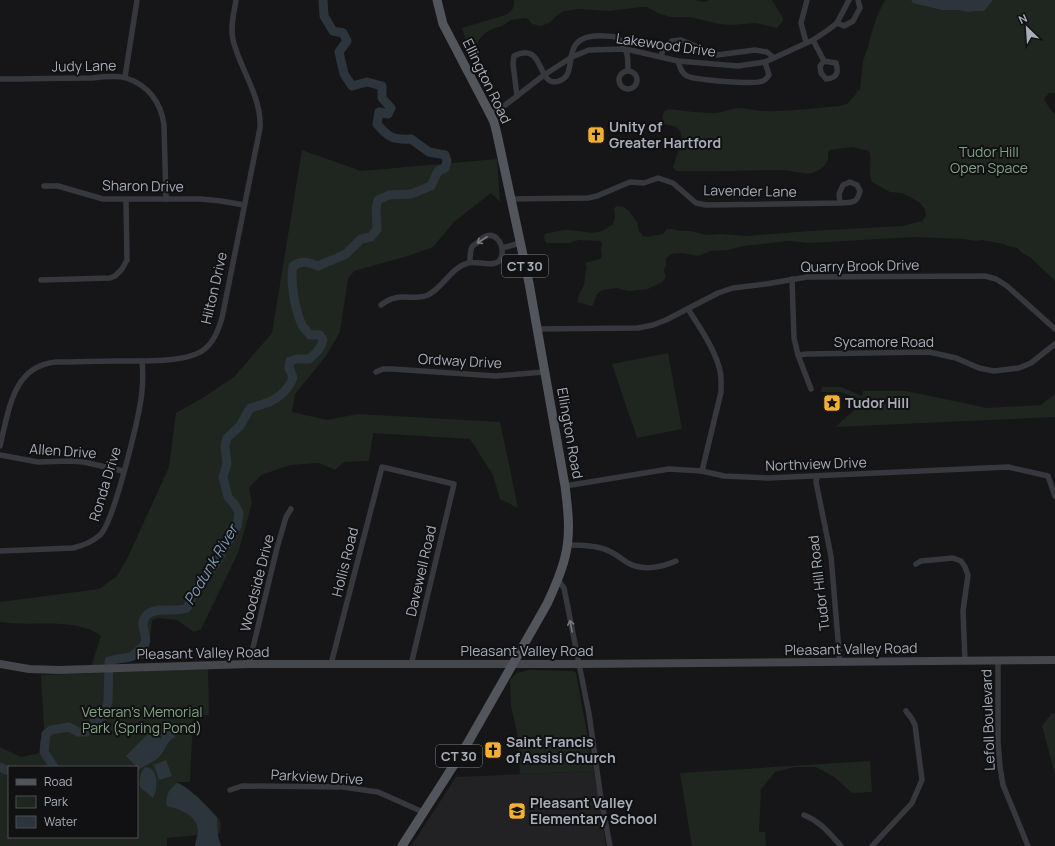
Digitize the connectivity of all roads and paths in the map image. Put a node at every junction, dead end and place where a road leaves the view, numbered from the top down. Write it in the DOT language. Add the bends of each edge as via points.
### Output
graph roads {
  1 [pos="137,0"];
  2 [pos="236,0"];
  3 [pos="436,0"];
  4 [pos="807,0"];
  5 [pos="849,0"];
  6 [pos="858,0"];
  7 [pos="837,23"];
  8 [pos="813,40"];
  9 [pos="806,42"];
  10 [pos="626,49"];
  11 [pos="717,55"];
  12 [pos="661,56"];
  13 [pos="572,57"];
  14 [pos="773,57"];
  15 [pos="678,60"];
  16 [pos="824,61"];
  17 [pos="765,62"];
  18 [pos="716,64"];
  19 [pos="628,70"];
  20 [pos="544,75"];
  21 [pos="124,77"];
  22 [pos="0,79"];
  23 [pos="517,96"];
  24 [pos="489,112"];
  25 [pos="44,186"];
  26 [pos="166,199"];
  27 [pos="511,199"];
  28 [pos="126,200"];
  29 [pos="840,203"];
  30 [pos="244,205"];
  31 [pos="520,243"];
  32 [pos="502,248"];
  33 [pos="470,262"];
  34 [pos="792,279"];
  35 [pos="41,280"];
  36 [pos="381,305"];
  37 [pos="688,309"];
  38 [pos="1055,329"];
  39 [pos="537,330"];
  40 [pos="1055,344"];
  41 [pos="798,355"];
  42 [pos="142,361"];
  43 [pos="376,372"];
  44 [pos="544,372"];
  45 [pos="810,389"];
  46 [pos="0,446"];
  47 [pos="0,455"];
  48 [pos="382,466"];
  49 [pos="123,471"];
  50 [pos="702,471"];
  51 [pos="817,477"];
  52 [pos="565,486"];
  53 [pos="1055,496"];
  54 [pos="291,509"];
  55 [pos="568,545"];
  56 [pos="0,551"];
  57 [pos="676,561"];
  58 [pos="916,564"];
  59 [pos="558,580"];
  60 [pos="1055,660"];
  61 [pos="965,661"];
  62 [pos="998,661"];
  63 [pos="840,663"];
  64 [pos="0,664"];
  65 [pos="249,664"];
  66 [pos="331,664"];
  67 [pos="513,664"];
  68 [pos="578,664"];
  69 [pos="411,665"];
  70 [pos="906,711"];
  71 [pos="230,790"];
  72 [pos="423,812"];
  73 [pos="804,815"];
  74 [pos="402,846"];
  75 [pos="610,846"];
  76 [pos="841,846"];
  77 [pos="872,846"];
  78 [pos="1028,846"];
  1 -- 21 [label="street"];
  2 -- 30 [label="street, Hilton Drive" via="233,39 261,120"];
  3 -- 24 [label="main road, Ellington Road / CT 30" via="443,24"];
  4 -- 9 [label="street" via="801,23"];
  5 -- 7 [label="street, Lakewood Drive"];
  6 -- 7 [label="street" via="860,8 853,21 844,26"];
  7 -- 8 [label="street, Lakewood Drive"];
  8 -- 9 [label="street, Lakewood Drive"];
  8 -- 16 [label="street"];
  9 -- 14 [label="street, Lakewood Drive"];
  10 -- 12 [label="street, Lakewood Drive"];
  10 -- 13 [label="street, Lakewood Drive" via="588,50"];
  10 -- 13 [label="street" via="620,39 598,35 578,40 573,46"];
  10 -- 19 [label="street"];
  11 -- 12 [label="street" via="681,40 672,41 664,47"];
  11 -- 14 [label="street" via="756,50"];
  11 -- 18 [label="street"];
  12 -- 15 [label="street, Lakewood Drive"];
  13 -- 20 [label="street, Lakewood Drive"];
  13 -- 20 [label="street" via="565,77 560,81 548,79"];
  14 -- 17 [label="street, Lakewood Drive"];
  15 -- 17 [label="street" via="681,71 687,76 753,82 763,81 769,75"];
  15 -- 18 [label="street, Lakewood Drive"];
  17 -- 18 [label="street, Lakewood Drive" via="738,66"];
  20 -- 23 [label="street, Lakewood Drive"];
  20 -- 23 [label="street" via="533,55 527,52 514,56"];
  21 -- 22 [label="street, Judy Lane"];
  21 -- 26 [label="street, Judy Lane" via="144,86 161,108 164,125"];
  23 -- 24 [label="street, Lakewood Drive" via="504,106"];
  24 -- 27 [label="main road, Ellington Road / CT 30" via="494,122"];
  25 -- 28 [label="street, Sharon Drive" via="58,186 103,199"];
  26 -- 28 [label="street, Sharon Drive"];
  26 -- 30 [label="street, Sharon Drive" via="211,199"];
  27 -- 29 [label="street, Lavender Lane" via="588,198 630,182 644,183 654,178 673,183 696,203 706,205"];
  27 -- 31 [label="main road, Ellington Road / CT 30"];
  28 -- 35 [label="street" via="127,260 115,276"];
  30 -- 42 [label="street, Hilton Drive" via="222,318 212,341 196,354 175,359"];
  31 -- 32 [label="street"];
  31 -- 39 [label="main road, Ellington Road / CT 30"];
  32 -- 33 [label="street" via="502,257 498,262 488,265"];
  32 -- 33 [label="street, one-way" via="500,241 495,237 484,237 472,247"];
  33 -- 36 [label="street" via="458,266 440,286 426,296 394,298"];
  34 -- 37 [label="street, Quarry Brook Drive" via="733,288"];
  34 -- 38 [label="street, Quarry Brook Drive" via="985,276 1007,286"];
  34 -- 41 [label="street" via="794,338"];
  37 -- 39 [label="street, Quarry Brook Drive" via="653,325 638,328"];
  37 -- 50 [label="street" via="714,353 721,379 721,392"];
  39 -- 44 [label="main road, Ellington Road / CT 30"];
  40 -- 41 [label="street, Sycamore Road" via="1031,362 1018,368 994,371 929,352"];
  41 -- 45 [label="street"];
  42 -- 46 [label="street, Hilton Drive" via="56,362 37,367 23,378 14,392"];
  42 -- 49 [label="street, Ronda Drive" via="140,401"];
  43 -- 44 [label="street, Ordway Drive" via="392,369 496,376"];
  44 -- 52 [label="main road, Ellington Road / CT 30"];
  47 -- 49 [label="street, Allen Drive" via="38,462 84,462"];
  48 -- 66 [label="street, Hollis Road"];
  48 -- 69 [label="street, Davewell Road" via="454,484"];
  49 -- 56 [label="street, Ronda Drive" via="107,525 91,541 72,548"];
  50 -- 51 [label="street, Northview Drive" via="747,478"];
  50 -- 52 [label="street, Northview Drive" via="669,469"];
  51 -- 53 [label="street, Northview Drive" via="1008,467 1048,476"];
  51 -- 63 [label="street, Tudor Hill Road" via="831,556"];
  52 -- 55 [label="main road, Ellington Road / CT 30"];
  54 -- 65 [label="street, Woodside Drive" via="286,517 277,548"];
  55 -- 57 [label="street" via="602,548 638,566 659,567"];
  55 -- 59 [label="main road, Ellington Road / CT 30"];
  58 -- 61 [label="street" via="921,561 953,558 961,561 965,567 968,575 963,611"];
  59 -- 67 [label="main road, Ellington Road / CT 30"];
  68 -- 59 [label="street, one-way" via="564,588"];
  60 -- 62 [label="main road, Pleasant Valley Road"];
  61 -- 62 [label="main road, Pleasant Valley Road"];
  61 -- 63 [label="main road, Pleasant Valley Road"];
  62 -- 78 [label="street, Lefoll Boulevard" via="1000,767 1003,785"];
  63 -- 68 [label="main road, Pleasant Valley Road"];
  64 -- 65 [label="main road, Pleasant Valley Road" via="29,669"];
  65 -- 66 [label="main road, Pleasant Valley Road"];
  66 -- 69 [label="main road, Pleasant Valley Road"];
  67 -- 68 [label="main road, Pleasant Valley Road"];
  67 -- 69 [label="main road, Pleasant Valley Road"];
  67 -- 72 [label="main road, Ellington Road / CT 30" via="470,740"];
  68 -- 75 [label="street" via="592,727"];
  70 -- 77 [label="street" via="915,725 922,780 912,803"];
  71 -- 72 [label="street, Parkview Drive" via="242,786 343,787 378,792"];
  72 -- 74 [label="main road, Ellington Road / CT 30"];
  73 -- 76 [label="street" via="819,822"];
}
